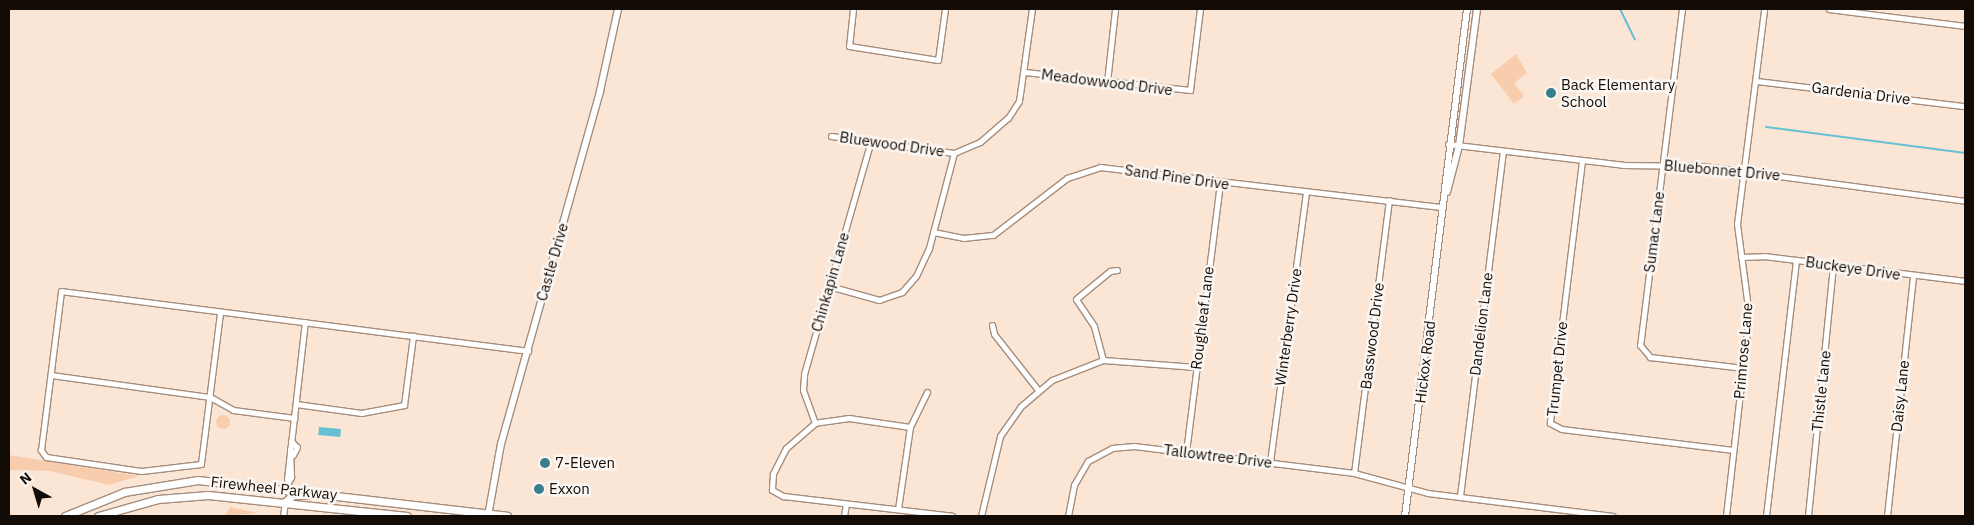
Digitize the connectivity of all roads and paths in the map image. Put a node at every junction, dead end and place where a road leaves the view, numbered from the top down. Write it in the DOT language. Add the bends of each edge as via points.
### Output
graph roads {
  1 [pos="618,9"];
  2 [pos="853,9"];
  3 [pos="945,9"];
  4 [pos="1032,9"];
  5 [pos="1115,9"];
  6 [pos="1200,9"];
  7 [pos="1468,9"];
  8 [pos="1477,9"];
  9 [pos="1682,9"];
  10 [pos="1764,9"];
  11 [pos="1829,9"];
  12 [pos="1965,26"];
  13 [pos="1470,69"];
  14 [pos="1025,72"];
  15 [pos="1757,80"];
  16 [pos="1107,82"];
  17 [pos="1965,106"];
  18 [pos="832,136"];
  19 [pos="871,141"];
  20 [pos="1448,144"];
  21 [pos="1459,146"];
  22 [pos="1503,151"];
  23 [pos="954,153"];
  24 [pos="1582,161"];
  25 [pos="1662,164"];
  26 [pos="1743,170"];
  27 [pos="1220,183"];
  28 [pos="1306,193"];
  29 [pos="1389,200"];
  30 [pos="1965,201"];
  31 [pos="1443,208"];
  32 [pos="933,232"];
  33 [pos="1741,257"];
  34 [pos="1796,260"];
  35 [pos="1833,265"];
  36 [pos="1117,270"];
  37 [pos="1912,276"];
  38 [pos="1965,281"];
  39 [pos="829,286"];
  40 [pos="220,313"];
  41 [pos="305,322"];
  42 [pos="992,325"];
  43 [pos="413,336"];
  44 [pos="528,351"];
  45 [pos="1103,360"];
  46 [pos="1196,367"];
  47 [pos="1743,368"];
  48 [pos="51,376"];
  49 [pos="1038,390"];
  50 [pos="927,392"];
  51 [pos="210,397"];
  52 [pos="296,404"];
  53 [pos="294,418"];
  54 [pos="815,423"];
  55 [pos="910,427"];
  56 [pos="291,441"];
  57 [pos="290,449"];
  58 [pos="1733,450"];
  59 [pos="1186,452"];
  60 [pos="293,455"];
  61 [pos="1270,462"];
  62 [pos="1354,473"];
  63 [pos="287,479"];
  64 [pos="285,488"];
  65 [pos="1408,488"];
  66 [pos="342,495"];
  67 [pos="1460,496"];
  68 [pos="285,502"];
  69 [pos="846,504"];
  70 [pos="898,509"];
  71 [pos="488,515"];
  72 [pos="65,516"];
  73 [pos="98,516"];
  74 [pos="283,516"];
  75 [pos="407,516"];
  76 [pos="507,516"];
  77 [pos="844,516"];
  78 [pos="952,516"];
  79 [pos="981,516"];
  80 [pos="1068,516"];
  81 [pos="1405,516"];
  82 [pos="1613,516"];
  83 [pos="1726,516"];
  84 [pos="1766,516"];
  85 [pos="1808,516"];
  86 [pos="1886,516"];
  1 -- 44 [label="street, Castle Drive" via="600,91"];
  2 -- 3 [label="street" via="849,46 938,60"];
  4 -- 14 [label="street, Bluewood Drive"];
  5 -- 16 [label="street"];
  6 -- 16 [label="street, Meadowwood Drive" via="1190,90"];
  7 -- 13 [label="street" via="1462,61"];
  7 -- 20 [label="street, Hickox Road"];
  8 -- 13 [label="street, Hickox Road"];
  9 -- 25 [label="street, Sumac Lane"];
  10 -- 15 [label="street, Primrose Lane"];
  11 -- 12 [label="street"];
  13 -- 21 [label="street, Hickox Road"];
  14 -- 16 [label="street, Meadowwood Drive"];
  14 -- 23 [label="street, Bluewood Drive" via="1019,102 1008,118 980,142"];
  15 -- 17 [label="street, Gardenia Drive"];
  15 -- 26 [label="street, Primrose Lane"];
  18 -- 19 [label="street, Bluewood Drive"];
  19 -- 23 [label="street, Bluewood Drive"];
  19 -- 39 [label="street, Chinkapin Lane"];
  20 -- 21 [label="street, Bluebonnet Drive"];
  20 -- 31 [label="street, Hickox Road"];
  21 -- 22 [label="street, Bluebonnet Drive"];
  21 -- 31 [label="street, Hickox Road"];
  22 -- 24 [label="street, Bluebonnet Drive"];
  22 -- 67 [label="street, Dandelion Lane"];
  23 -- 32 [label="street"];
  24 -- 25 [label="street, Bluebonnet Drive"];
  24 -- 58 [label="street, Trumpet Drive" via="1550,423 1562,429"];
  25 -- 26 [label="street, Bluebonnet Drive"];
  25 -- 47 [label="street, Sumac Lane" via="1642,351 1650,358"];
  26 -- 30 [label="street, Bluebonnet Drive"];
  26 -- 33 [label="street, Primrose Lane" via="1737,224"];
  27 -- 28 [label="street, Sand Pine Drive"];
  27 -- 32 [label="street, Sand Pine Drive" via="1116,169 1088,169 1058,184 993,235 963,238"];
  27 -- 46 [label="street, Roughleaf Lane"];
  28 -- 29 [label="street, Sand Pine Drive"];
  28 -- 61 [label="street, Winterberry Drive"];
  29 -- 31 [label="street, Sand Pine Drive"];
  29 -- 62 [label="street, Basswood Drive"];
  31 -- 65 [label="street, Hickox Road"];
  32 -- 39 [label="street" via="916,276 894,298 879,300"];
  33 -- 34 [label="street, Buckeye Drive"];
  33 -- 47 [label="street, Primrose Lane" via="1749,315"];
  34 -- 35 [label="street, Buckeye Drive"];
  34 -- 84 [label="street"];
  35 -- 37 [label="street, Buckeye Drive"];
  35 -- 85 [label="street, Thistle Lane"];
  36 -- 45 [label="street" via="1110,271 1076,299 1094,326"];
  37 -- 38 [label="street, Buckeye Drive"];
  37 -- 86 [label="street, Daisy Lane"];
  39 -- 54 [label="street, Chinkapin Lane" via="802,382"];
  40 -- 41 [label="street"];
  40 -- 48 [label="street" via="61,291"];
  40 -- 51 [label="street"];
  41 -- 43 [label="street"];
  41 -- 52 [label="street"];
  42 -- 49 [label="street" via="994,334"];
  43 -- 44 [label="street"];
  43 -- 52 [label="street" via="404,405 361,413"];
  44 -- 71 [label="street, Castle Drive" via="501,444"];
  45 -- 46 [label="street"];
  45 -- 49 [label="street" via="1066,372"];
  46 -- 59 [label="street, Roughleaf Lane"];
  47 -- 58 [label="street, Primrose Lane"];
  48 -- 51 [label="street"];
  48 -- 51 [label="street" via="41,450 46,457 132,470 201,464"];
  49 -- 79 [label="street" via="1000,436"];
  50 -- 55 [label="street"];
  51 -- 53 [label="street" via="233,410"];
  52 -- 53 [label="street"];
  53 -- 56 [label="street"];
  54 -- 55 [label="street" via="849,418"];
  54 -- 69 [label="street" via="786,448 773,474 772,490 783,496"];
  55 -- 70 [label="street"];
  56 -- 57 [label="street"];
  56 -- 60 [label="street" via="297,447"];
  57 -- 60 [label="street"];
  57 -- 63 [label="street"];
  58 -- 83 [label="street, Primrose Lane"];
  59 -- 61 [label="street, Tallowtree Drive"];
  59 -- 80 [label="street, Tallowtree Drive" via="1123,447 1097,454 1074,485"];
  60 -- 63 [label="street"];
  61 -- 62 [label="street, Tallowtree Drive"];
  62 -- 65 [label="street, Tallowtree Drive"];
  63 -- 64 [label="street"];
  64 -- 66 [label="main road, Firewheel Parkway"];
  64 -- 72 [label="main road, Firewheel Parkway" via="180,482 115,495"];
  65 -- 67 [label="street, Tallowtree Drive"];
  65 -- 81 [label="street, Hickox Road"];
  66 -- 68 [label="main road" via="293,495"];
  66 -- 71 [label="main road, Firewheel Parkway"];
  67 -- 82 [label="street, Tallowtree Drive"];
  68 -- 73 [label="main road, Firewheel Parkway" via="189,495 139,503"];
  68 -- 74 [label="street"];
  68 -- 75 [label="main road, Firewheel Parkway"];
  69 -- 70 [label="street"];
  69 -- 77 [label="street"];
  70 -- 78 [label="street"];
  71 -- 76 [label="main road, Firewheel Parkway"];
}
